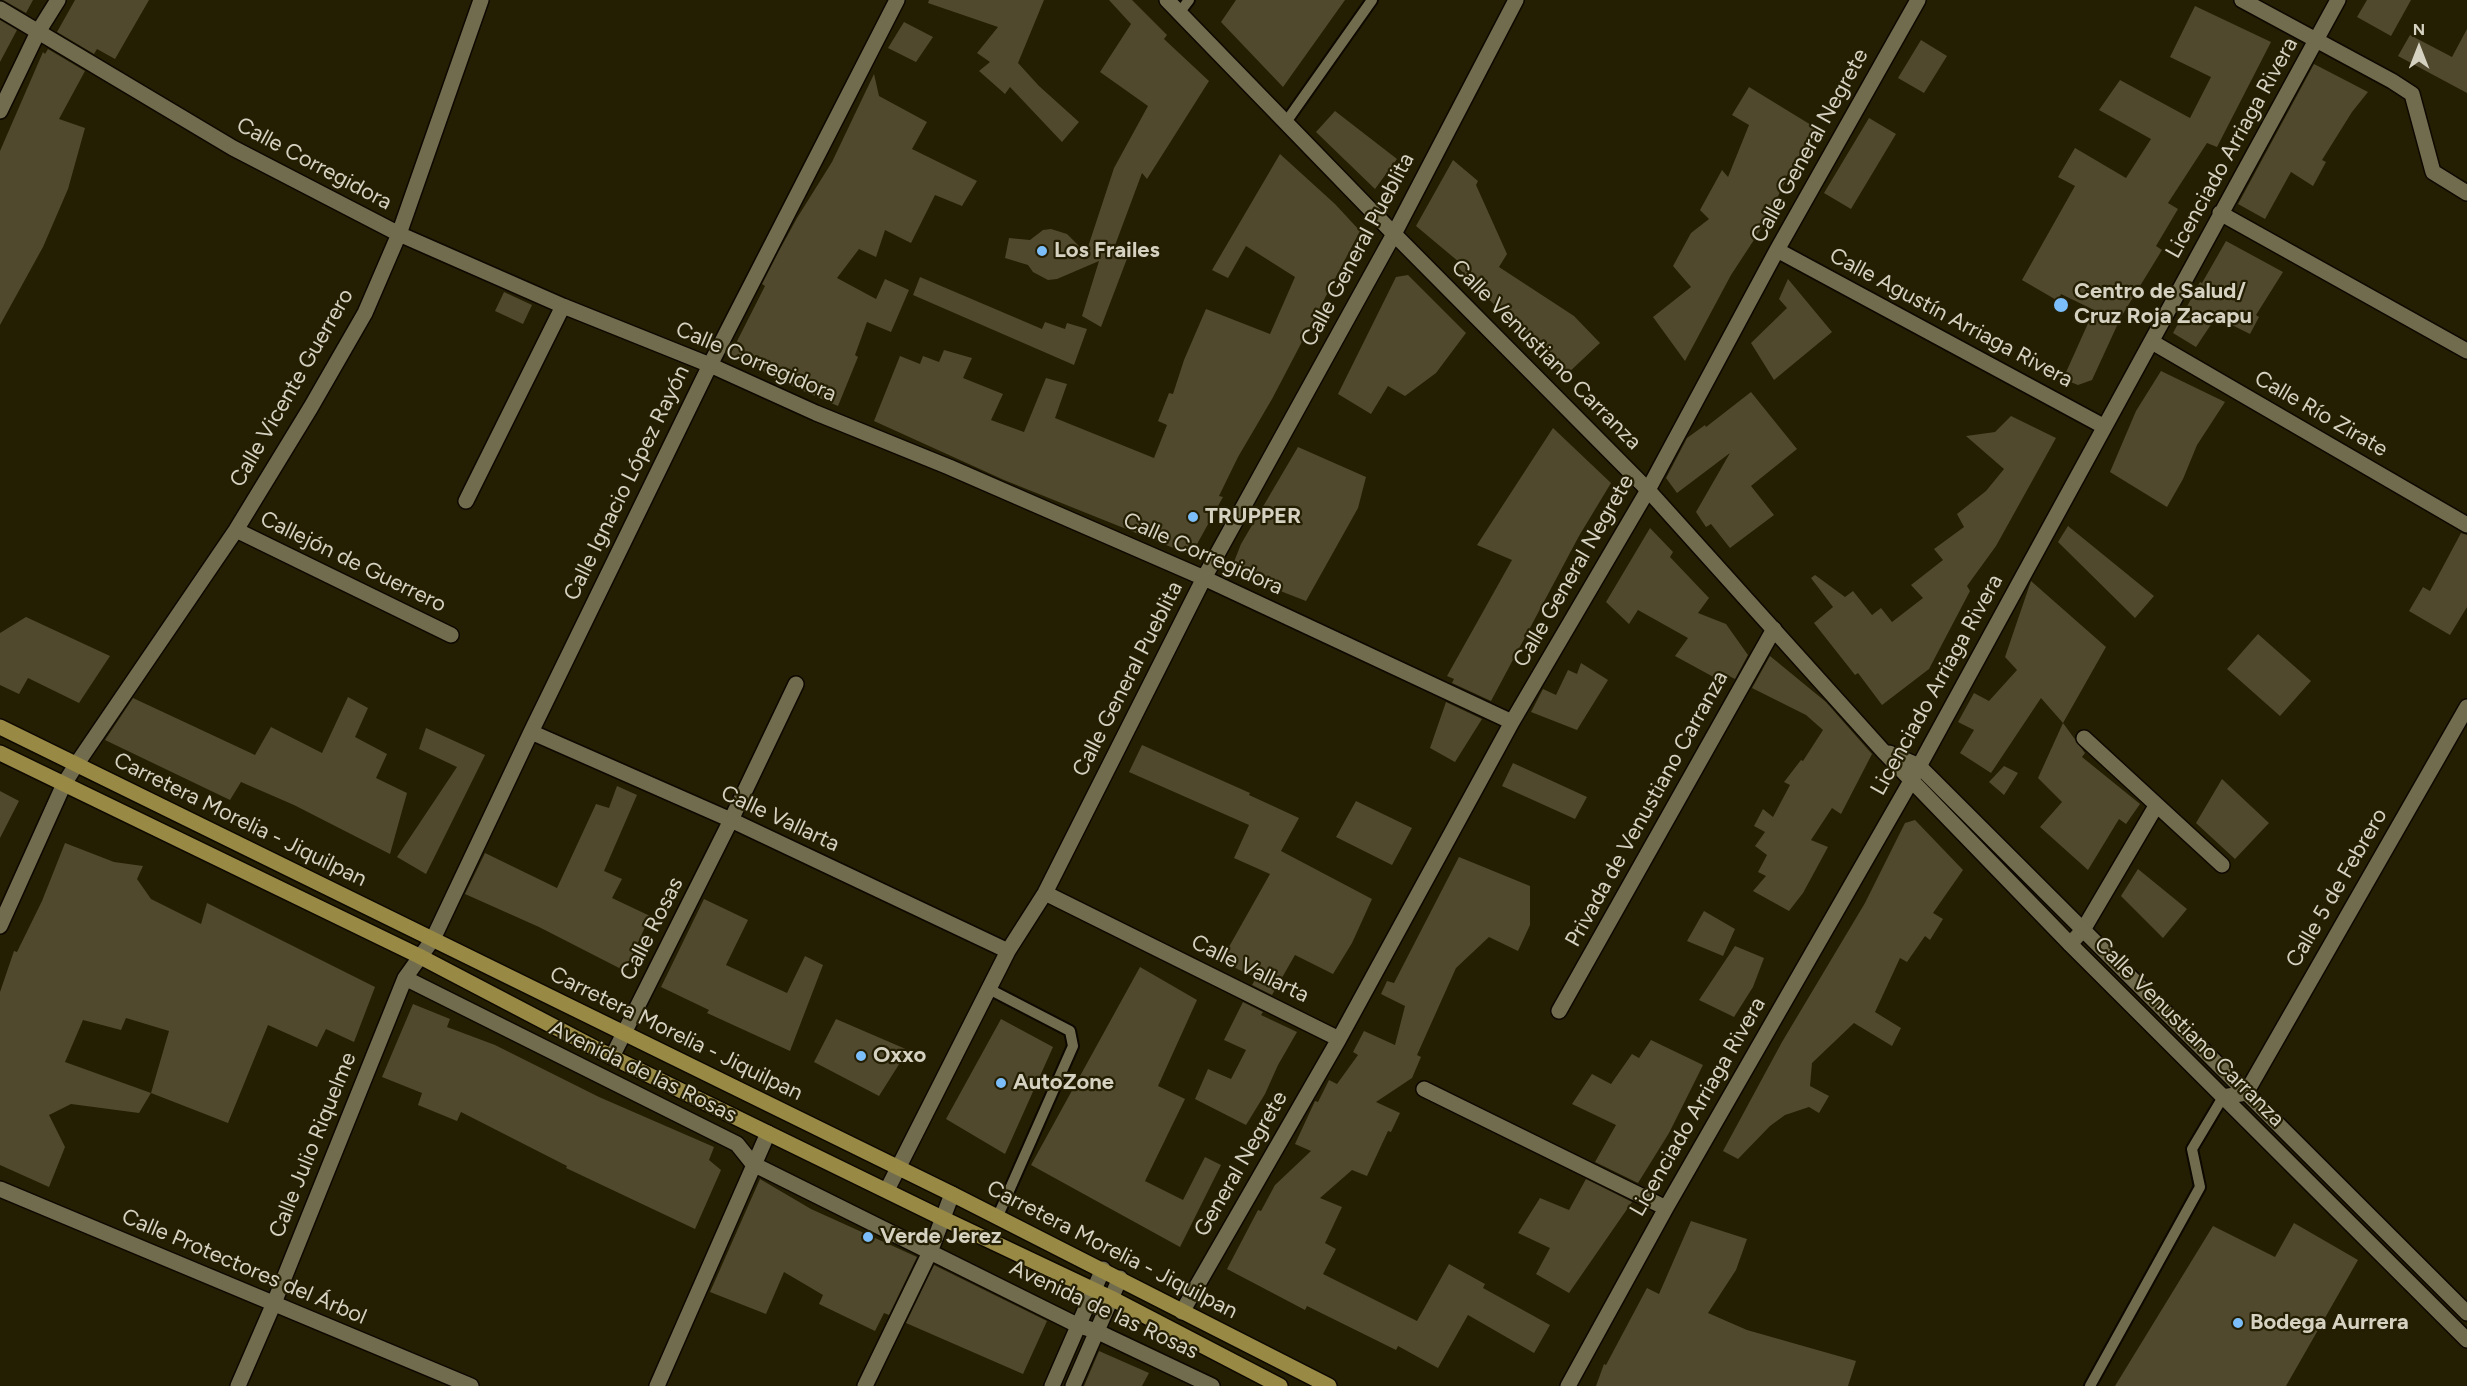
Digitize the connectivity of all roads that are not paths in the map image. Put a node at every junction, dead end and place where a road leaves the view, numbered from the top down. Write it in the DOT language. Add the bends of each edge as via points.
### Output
graph roads {
  1 [pos="58,0"];
  2 [pos="481,0"];
  3 [pos="897,0"];
  4 [pos="1167,0"];
  5 [pos="1189,0"];
  6 [pos="1372,0"];
  7 [pos="1516,0"];
  8 [pos="1918,0"];
  9 [pos="2242,0"];
  10 [pos="2338,0"];
  11 [pos="0,9"];
  12 [pos="1179,13"];
  13 [pos="38,32"];
  14 [pos="2316,40"];
  15 [pos="0,111"];
  16 [pos="1286,122"];
  17 [pos="2467,193"];
  18 [pos="2220,213"];
  19 [pos="399,234"];
  20 [pos="1394,234"];
  21 [pos="1777,250"];
  22 [pos="563,306"];
  23 [pos="2152,342"];
  24 [pos="2467,351"];
  25 [pos="710,365"];
  26 [pos="2103,426"];
  27 [pos="1648,490"];
  28 [pos="466,501"];
  29 [pos="2467,525"];
  30 [pos="236,530"];
  31 [pos="1204,578"];
  32 [pos="1774,629"];
  33 [pos="451,635"];
  34 [pos="796,684"];
  35 [pos="2467,707"];
  36 [pos="1512,722"];
  37 [pos="0,727"];
  38 [pos="531,732"];
  39 [pos="2084,738"];
  40 [pos="1883,751"];
  41 [pos="0,753"];
  42 [pos="76,765"];
  43 [pos="1919,766"];
  44 [pos="1911,781"];
  45 [pos="64,784"];
  46 [pos="2156,806"];
  47 [pos="731,820"];
  48 [pos="2222,865"];
  49 [pos="1045,893"];
  50 [pos="0,926"];
  51 [pos="2083,930"];
  52 [pos="434,939"];
  53 [pos="2070,944"];
  54 [pos="1008,951"];
  55 [pos="419,956"];
  56 [pos="405,978"];
  57 [pos="989,988"];
  58 [pos="1559,1011"];
  59 [pos="624,1034"];
  60 [pos="1339,1039"];
  61 [pos="612,1057"];
  62 [pos="1424,1089"];
  63 [pos="2246,1092"];
  64 [pos="2223,1097"];
  65 [pos="768,1133"];
  66 [pos="753,1164"];
  67 [pos="898,1167"];
  68 [pos="0,1189"];
  69 [pos="887,1190"];
  70 [pos="952,1194"];
  71 [pos="1666,1208"];
  72 [pos="942,1218"];
  73 [pos="997,1218"];
  74 [pos="930,1252"];
  75 [pos="1102,1269"];
  76 [pos="1120,1278"];
  77 [pos="1092,1289"];
  78 [pos="1111,1298"];
  79 [pos="274,1303"];
  80 [pos="1182,1312"];
  81 [pos="2467,1313"];
  82 [pos="1077,1325"];
  83 [pos="1096,1331"];
  84 [pos="2467,1340"];
  85 [pos="1262,1382"];
  86 [pos="238,1386"];
  87 [pos="471,1386"];
  88 [pos="657,1386"];
  89 [pos="865,1386"];
  90 [pos="1052,1386"];
  91 [pos="1073,1386"];
  92 [pos="1212,1386"];
  93 [pos="1281,1386"];
  94 [pos="1329,1386"];
  95 [pos="1568,1386"];
  96 [pos="2090,1386"];
  1 -- 13 [label="street"];
  2 -- 19 [label="street, Calle Vicente Guerrero"];
  3 -- 25 [label="street, Calle Ignacio López Rayón"];
  4 -- 12 [label="street, Calle Venustiano Carranza"];
  5 -- 12 [label="lane"];
  6 -- 16 [label="lane"];
  7 -- 20 [label="street, Calle General Pueblita"];
  8 -- 21 [label="street, Calle General Negrete"];
  9 -- 14 [label="street"];
  10 -- 14 [label="street, Licenciado Arriaga Rivera"];
  11 -- 13 [label="street, Calle Corregidora"];
  12 -- 16 [label="street, Calle Venustiano Carranza"];
  13 -- 15 [label="street"];
  13 -- 19 [label="street, Calle Corregidora" via="233,148"];
  14 -- 17 [label="street" via="2412,94 2433,172"];
  14 -- 18 [label="street, Licenciado Arriaga Rivera"];
  16 -- 20 [label="street, Calle Venustiano Carranza"];
  18 -- 23 [label="street, Licenciado Arriaga Rivera"];
  18 -- 24 [label="street"];
  19 -- 22 [label="street, Calle Corregidora"];
  19 -- 30 [label="street, Calle Vicente Guerrero" via="365,313"];
  20 -- 27 [label="street, Calle Venustiano Carranza"];
  20 -- 31 [label="street, Calle General Pueblita"];
  21 -- 26 [label="street, Calle Agustín Arriaga Rivera"];
  21 -- 27 [label="street, Calle General Negrete"];
  22 -- 25 [label="street, Calle Corregidora"];
  22 -- 28 [label="street"];
  23 -- 26 [label="street, Licenciado Arriaga Rivera"];
  23 -- 29 [label="street, Calle Río Zirate"];
  25 -- 31 [label="street, Calle Corregidora"];
  25 -- 38 [label="street, Calle Ignacio López Rayón"];
  26 -- 43 [label="street, Licenciado Arriaga Rivera"];
  27 -- 32 [label="street, Calle Venustiano Carranza"];
  27 -- 36 [label="street, Calle General Negrete"];
  30 -- 33 [label="street, Callejón de Guerrero"];
  30 -- 42 [label="street, Calle Vicente Guerrero"];
  31 -- 36 [label="street, Calle Corregidora"];
  31 -- 49 [label="street, Calle General Pueblita"];
  32 -- 40 [label="street, Calle Venustiano Carranza"];
  32 -- 58 [label="street, Privada de Venustiano Carranza"];
  34 -- 47 [label="street, Calle Rosas"];
  35 -- 63 [label="street, Calle 5 de Febrero"];
  36 -- 60 [label="street, Calle General Negrete"];
  37 -- 42 [label="main road, Carretera Morelia - Jiquilpan"];
  38 -- 47 [label="street, Calle Vallarta"];
  38 -- 52 [label="street, Calle Ignacio López Rayón"];
  39 -- 46 [label="street"];
  40 -- 43 [label="street, Calle Venustiano Carranza"];
  40 -- 44 [label="street, Calle Venustiano Carranza"];
  41 -- 45 [label="main road, Carretera Morelia - Jiquilpan"];
  42 -- 45 [label="street, Calle Vicente Guerrero"];
  42 -- 52 [label="main road, Carretera Morelia - Jiquilpan"];
  43 -- 44 [label="street, Licenciado Arriaga Rivera"];
  43 -- 51 [label="street, Calle Venustiano Carranza"];
  44 -- 53 [label="street, Calle Venustiano Carranza"];
  44 -- 71 [label="street, Licenciado Arriaga Rivera"];
  45 -- 50 [label="street, Calle Vicente Guerrero"];
  45 -- 55 [label="main road, Carretera Morelia - Jiquilpan"];
  46 -- 48 [label="street"];
  46 -- 51 [label="street"];
  47 -- 54 [label="street, Calle Vallarta"];
  47 -- 59 [label="street, Calle Rosas"];
  49 -- 54 [label="street, Calle General Pueblita"];
  49 -- 60 [label="street, Calle Vallarta"];
  51 -- 53 [label="street"];
  51 -- 63 [label="street, Calle Venustiano Carranza"];
  52 -- 55 [label="street, Calle Ignacio López Rayón"];
  52 -- 59 [label="main road, Carretera Morelia - Jiquilpan"];
  53 -- 64 [label="street, Calle Venustiano Carranza"];
  54 -- 57 [label="street, Calle General Pueblita"];
  55 -- 56 [label="street, Calle Julio Riquelme"];
  55 -- 61 [label="main road, Carretera Morelia - Jiquilpan"];
  56 -- 66 [label="street, Avenida de las Rosas" via="737,1144"];
  56 -- 79 [label="street, Calle Julio Riquelme"];
  57 -- 67 [label="street, Calle General Pueblita"];
  57 -- 73 [label="lane" via="1070,1031 1073,1046"];
  59 -- 61 [label="street, Calle Rosas"];
  59 -- 67 [label="main road, Carretera Morelia - Jiquilpan"];
  60 -- 80 [label="street, General Negrete"];
  61 -- 65 [label="main road, Carretera Morelia - Jiquilpan"];
  62 -- 71 [label="street"];
  63 -- 64 [label="street"];
  63 -- 81 [label="street, Calle Venustiano Carranza"];
  64 -- 84 [label="street, Calle Venustiano Carranza"];
  64 -- 96 [label="lane" via="2192,1149 2200,1186"];
  65 -- 66 [label="street"];
  65 -- 69 [label="main road, Carretera Morelia - Jiquilpan"];
  66 -- 74 [label="street, Avenida de las Rosas"];
  66 -- 88 [label="street"];
  67 -- 69 [label="street, Calle General Pueblita"];
  67 -- 70 [label="main road, Carretera Morelia - Jiquilpan"];
  68 -- 79 [label="street, Calle Protectores del Árbol"];
  69 -- 72 [label="main road, Carretera Morelia - Jiquilpan"];
  70 -- 72 [label="street"];
  70 -- 73 [label="main road, Carretera Morelia - Jiquilpan"];
  71 -- 95 [label="street, Licenciado Arriaga Rivera"];
  72 -- 74 [label="street"];
  72 -- 77 [label="main road, Carretera Morelia - Jiquilpan"];
  73 -- 75 [label="main road, Carretera Morelia - Jiquilpan"];
  74 -- 82 [label="street, Avenida de las Rosas"];
  74 -- 89 [label="street"];
  75 -- 76 [label="main road, Carretera Morelia - Jiquilpan"];
  75 -- 77 [label="street"];
  76 -- 78 [label="street"];
  76 -- 80 [label="main road, Carretera Morelia - Jiquilpan"];
  77 -- 78 [label="main road, Carretera Morelia - Jiquilpan"];
  77 -- 82 [label="street"];
  78 -- 83 [label="street"];
  78 -- 85 [label="main road, Carretera Morelia - Jiquilpan"];
  79 -- 86 [label="street, Calle Julio Riquelme"];
  79 -- 87 [label="street, Calle Protectores del Árbol"];
  80 -- 94 [label="main road, Carretera Morelia - Jiquilpan"];
  82 -- 83 [label="street, Avenida de las Rosas"];
  82 -- 90 [label="street"];
  83 -- 91 [label="street"];
  83 -- 92 [label="street, Avenida de las Rosas"];
  85 -- 93 [label="main road, Carretera Morelia - Jiquilpan"];
}
